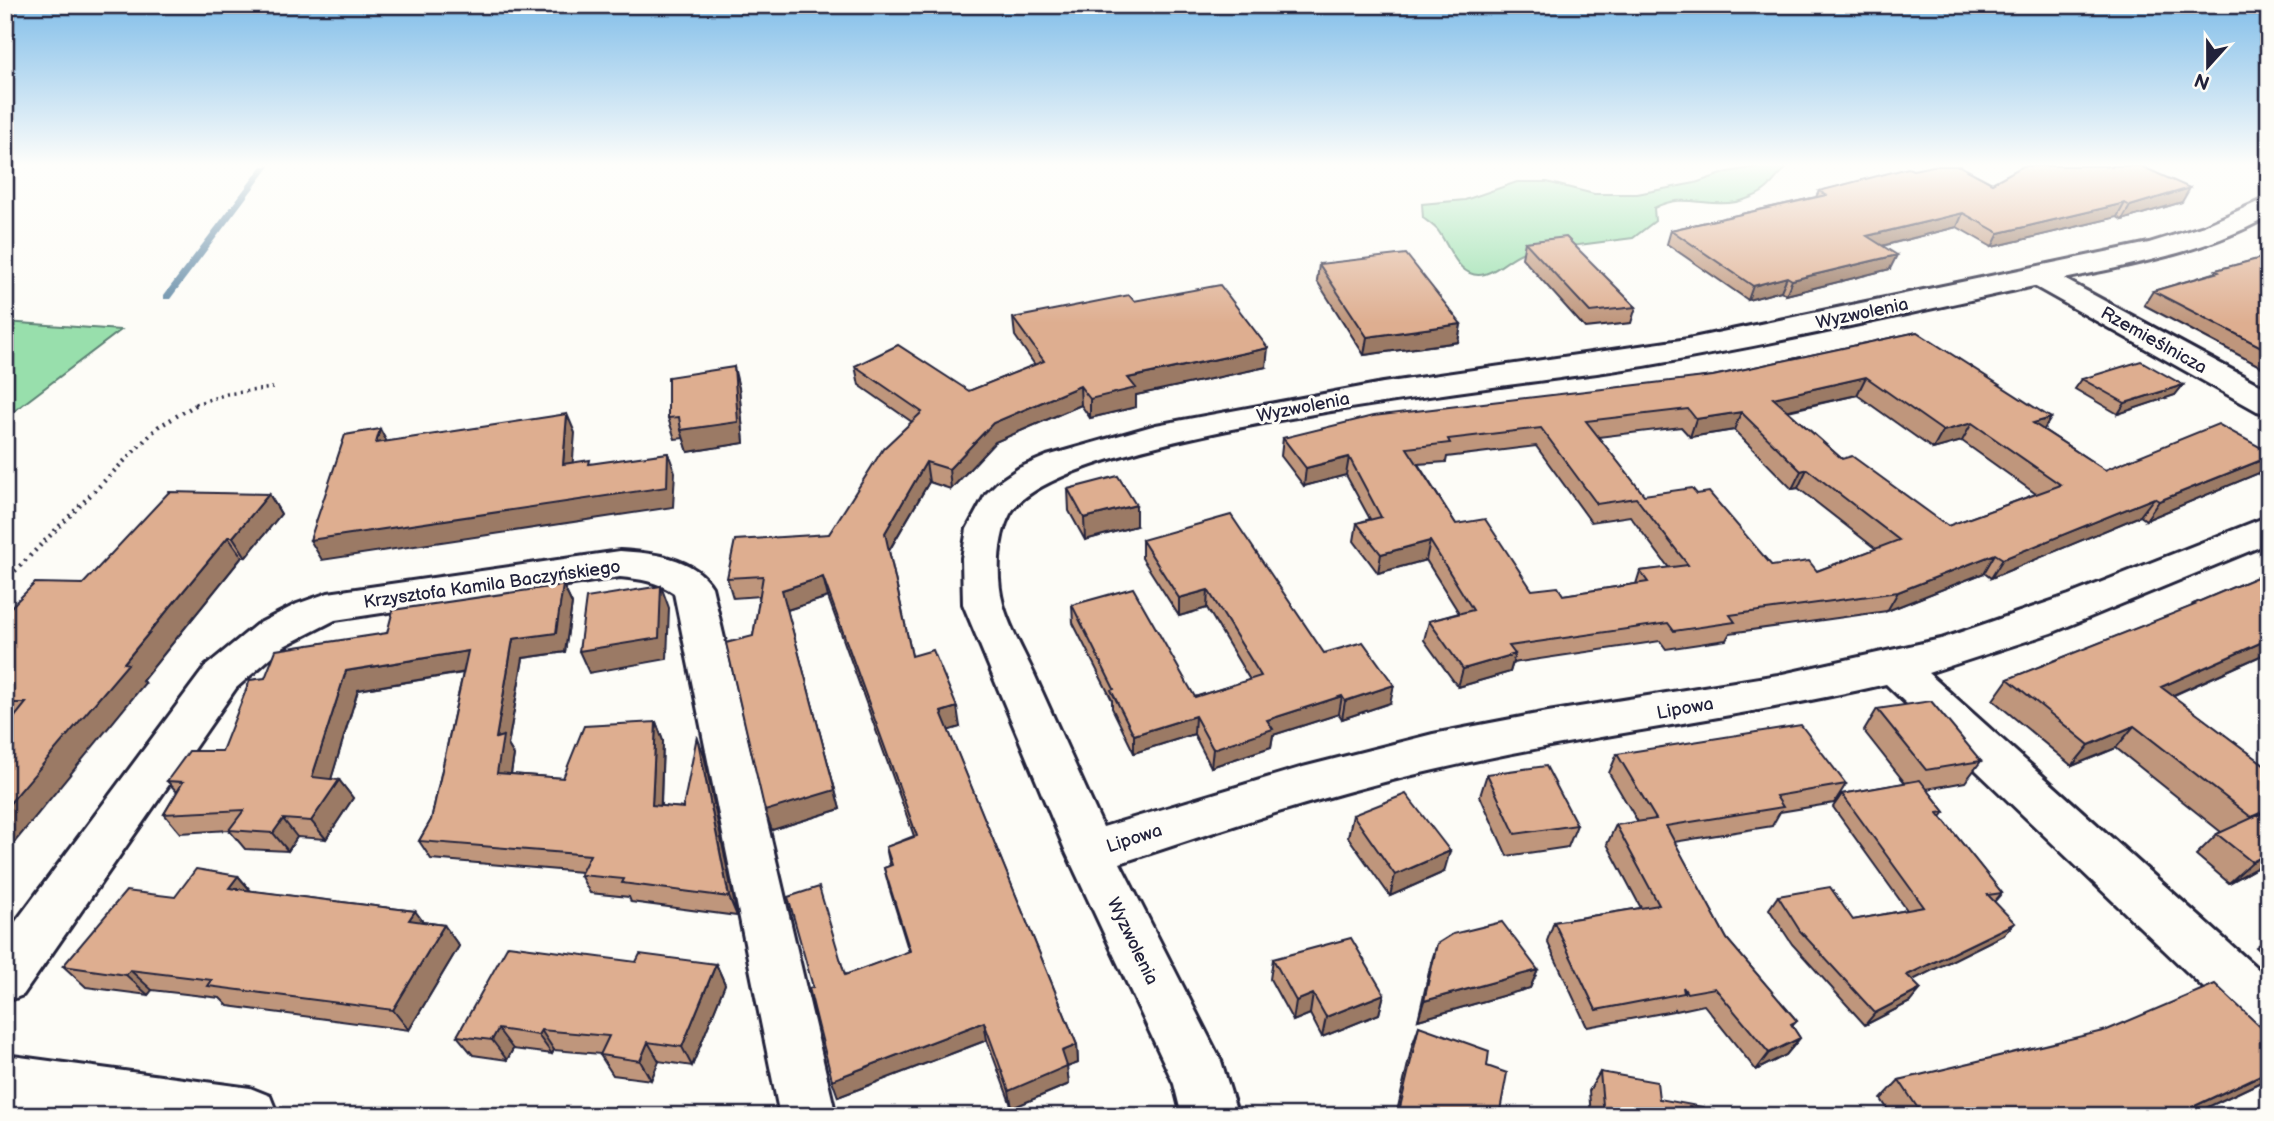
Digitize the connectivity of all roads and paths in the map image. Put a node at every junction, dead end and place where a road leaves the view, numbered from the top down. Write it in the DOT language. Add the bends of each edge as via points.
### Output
graph roads {
  1 [pos="2253,218"];
  2 [pos="2039,277"];
  3 [pos="273,388"];
  4 [pos="2269,404"];
  5 [pos="2269,528"];
  6 [pos="5,581"];
  7 [pos="1894,667"];
  8 [pos="1090,852"];
  9 [pos="5,978"];
  10 [pos="2269,1014"];
  11 [pos="5,1082"];
  12 [pos="250,1116"];
  13 [pos="808,1116"];
  14 [pos="1210,1116"];
  1 -- 2 [label="street, Wyzwolenia" via="2168,247"];
  2 -- 4 [label="street, Rzemieślnicza"];
  2 -- 8 [label="street, Wyzwolenia" via="1645,357 1350,397 1110,448 1032,475 1007,493 983,536 979,563 984,604"];
  3 -- 6 [label="path" via="226,393 178,411"];
  5 -- 7 [label="street, Lipowa" via="2051,618"];
  7 -- 8 [label="street, Lipowa" via="1767,694 1433,752 1258,798"];
  7 -- 10 [label="street"];
  8 -- 14 [label="street, Wyzwolenia" via="1201,1080"];
  9 -- 13 [label="street, Krzysztofa Kamila Baczyńskiego" via="221,677 259,640 328,607 620,564 648,566 678,574 692,587"];
  11 -- 12 [label="street"];
}
